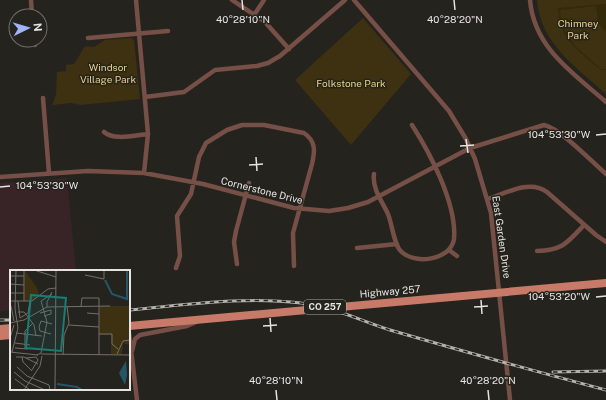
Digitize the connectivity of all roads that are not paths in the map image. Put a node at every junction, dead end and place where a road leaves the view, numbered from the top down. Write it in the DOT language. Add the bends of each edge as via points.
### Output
graph roads {
  1 [pos="136,0"];
  2 [pos="232,0"];
  3 [pos="264,0"];
  4 [pos="345,0"];
  5 [pos="354,0"];
  6 [pos="530,0"];
  7 [pos="254,15"];
  8 [pos="168,31"];
  9 [pos="139,34"];
  10 [pos="88,38"];
  11 [pos="289,48"];
  12 [pos="145,97"];
  13 [pos="43,98"];
  14 [pos="606,102"];
  15 [pos="412,125"];
  16 [pos="104,132"];
  17 [pos="148,134"];
  18 [pos="470,148"];
  19 [pos="436,166"];
  20 [pos="50,173"];
  21 [pos="144,173"];
  22 [pos="374,174"];
  23 [pos="606,174"];
  24 [pos="0,177"];
  25 [pos="194,182"];
  26 [pos="249,183"];
  27 [pos="246,196"];
  28 [pos="380,197"];
  29 [pos="488,199"];
  30 [pos="299,209"];
  31 [pos="584,225"];
  32 [pos="606,242"];
  33 [pos="398,244"];
  34 [pos="357,248"];
  35 [pos="449,250"];
  36 [pos="537,251"];
  37 [pos="457,256"];
  38 [pos="237,264"];
  39 [pos="294,266"];
  40 [pos="176,268"];
  41 [pos="606,283"];
  42 [pos="500,292"];
  43 [pos="201,319"];
  44 [pos="130,326"];
  45 [pos="0,329"];
  46 [pos="10,333"];
  47 [pos="10,333"];
  48 [pos="10,334"];
  49 [pos="0,336"];
  50 [pos="0,339"];
  51 [pos="130,339"];
  52 [pos="132,350"];
  53 [pos="137,400"];
  54 [pos="510,400"];
  1 -- 9 [label="street"];
  2 -- 7 [label="street"];
  3 -- 7 [label="street"];
  4 -- 11 [label="street"];
  5 -- 18 [label="street, East Garden Drive" via="448,111"];
  6 -- 14 [label="street" via="534,24 549,50"];
  7 -- 11 [label="street" via="270,27"];
  8 -- 9 [label="street"];
  9 -- 10 [label="street"];
  9 -- 12 [label="street"];
  11 -- 12 [label="street" via="276,59 263,65 215,70 184,92"];
  12 -- 17 [label="street"];
  13 -- 20 [label="street"];
  15 -- 19 [label="street"];
  16 -- 17 [label="street" via="116,137"];
  17 -- 21 [label="street"];
  18 -- 19 [label="street, Cornerstone Drive"];
  18 -- 23 [label="street, Cornerstone Drive" via="544,126 550,127"];
  18 -- 29 [label="street, East Garden Drive"];
  19 -- 28 [label="street, Cornerstone Drive"];
  19 -- 35 [label="street" via="453,228 454,239"];
  20 -- 21 [label="street, Cornerstone Drive" via="88,170"];
  20 -- 24 [label="street, Cornerstone Drive"];
  21 -- 25 [label="street, Cornerstone Drive"];
  22 -- 28 [label="street" via="374,185"];
  25 -- 27 [label="street, Cornerstone Drive"];
  25 -- 30 [label="street" via="204,146 227,130 249,124 301,132 308,136 314,150"];
  25 -- 40 [label="street" via="190,197 177,216 180,256"];
  26 -- 27 [label="street"];
  27 -- 30 [label="street, Cornerstone Drive"];
  27 -- 38 [label="street" via="235,237"];
  28 -- 30 [label="street, Cornerstone Drive" via="339,210"];
  28 -- 33 [label="street"];
  29 -- 31 [label="street" via="529,186 538,187"];
  29 -- 42 [label="street, East Garden Drive"];
  30 -- 39 [label="street" via="292,238"];
  31 -- 32 [label="street"];
  31 -- 36 [label="street" via="561,248"];
  33 -- 34 [label="street"];
  33 -- 35 [label="street" via="403,253 413,258 440,256"];
  35 -- 37 [label="street"];
  41 -- 42 [label="main road, Highway 257 / CO 257"];
  42 -- 43 [label="main road, Highway 257 / CO 257"];
  42 -- 54 [label="street, East Garden Drive"];
  43 -- 44 [label="main road, Highway 257 / CO 257"];
  43 -- 52 [label="street" via="186,326 140,335 135,339"];
  45 -- 46 [label="main road"];
  47 -- 49 [label="main road"];
  48 -- 50 [label="main road"];
  51 -- 52 [label="street"];
  52 -- 53 [label="street"];
}
